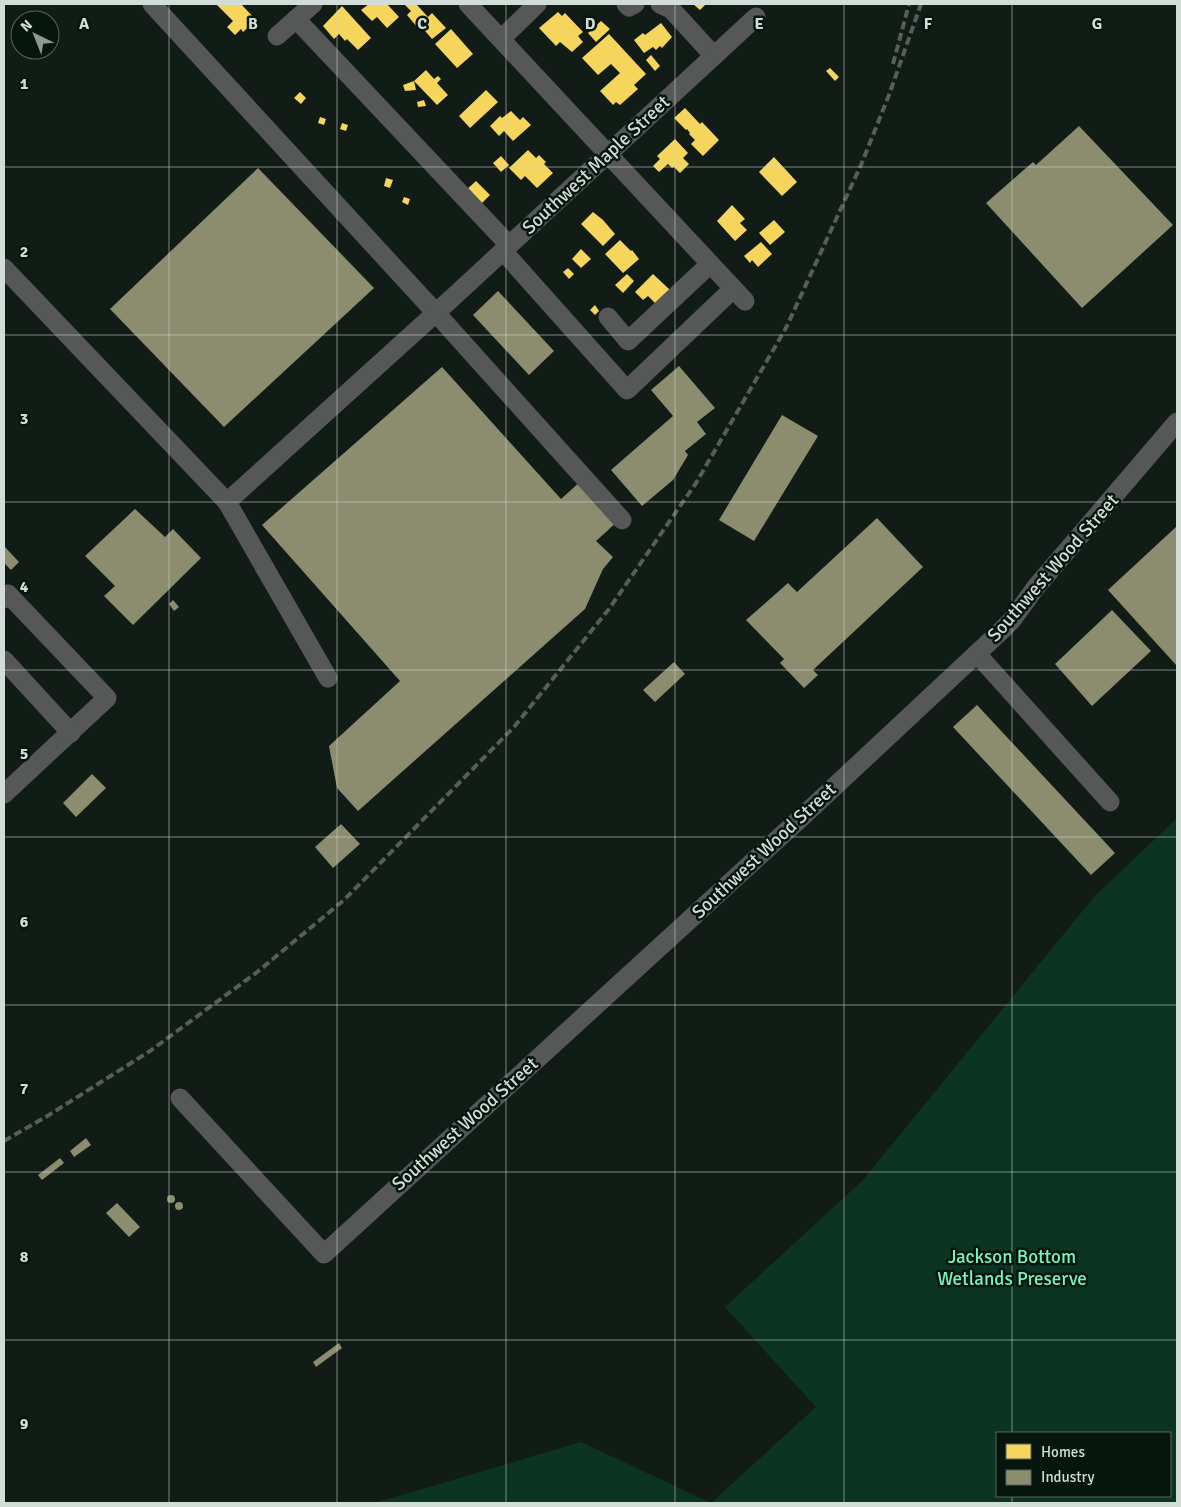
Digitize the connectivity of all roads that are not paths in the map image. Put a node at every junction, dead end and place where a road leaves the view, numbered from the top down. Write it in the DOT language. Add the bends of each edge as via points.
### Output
graph roads {
  1 [pos="152,4"];
  2 [pos="313,4"];
  3 [pos="468,4"];
  4 [pos="537,4"];
  5 [pos="626,4"];
  6 [pos="635,4"];
  7 [pos="660,4"];
  8 [pos="756,17"];
  9 [pos="296,20"];
  10 [pos="277,36"];
  11 [pos="501,39"];
  12 [pos="714,56"];
  13 [pos="608,156"];
  14 [pos="506,248"];
  15 [pos="710,264"];
  16 [pos="4,268"];
  17 [pos="436,313"];
  18 [pos="608,317"];
  19 [pos="1177,422"];
  20 [pos="227,502"];
  21 [pos="622,520"];
  22 [pos="4,599"];
  23 [pos="977,654"];
  24 [pos="4,660"];
  25 [pos="328,678"];
  26 [pos="71,733"];
  27 [pos="4,794"];
  28 [pos="1110,802"];
  29 [pos="180,1098"];
  1 -- 17 [label="street"];
  2 -- 9 [label="street"];
  3 -- 11 [label="street"];
  4 -- 11 [label="street"];
  5 -- 6 [label="street" via="629,7"];
  7 -- 12 [label="street" via="671,9"];
  8 -- 12 [label="street, Southwest Maple Street"];
  9 -- 10 [label="street"];
  9 -- 14 [label="street"];
  11 -- 13 [label="street"];
  12 -- 13 [label="street, Southwest Maple Street"];
  13 -- 14 [label="street, Southwest Maple Street"];
  13 -- 15 [label="street"];
  14 -- 15 [label="street" via="627,390 739,295"];
  14 -- 17 [label="street, Southwest Maple Street"];
  15 -- 18 [label="street" via="628,341"];
  16 -- 20 [label="street"];
  17 -- 20 [label="street, Southwest Maple Street"];
  17 -- 21 [label="street"];
  19 -- 23 [label="street, Southwest Wood Street" via="1036,587 1012,620"];
  20 -- 25 [label="street"];
  22 -- 26 [label="street" via="8,594 107,698"];
  23 -- 28 [label="street"];
  23 -- 29 [label="street, Southwest Wood Street" via="324,1254"];
  24 -- 26 [label="street"];
  26 -- 27 [label="street"];
}
